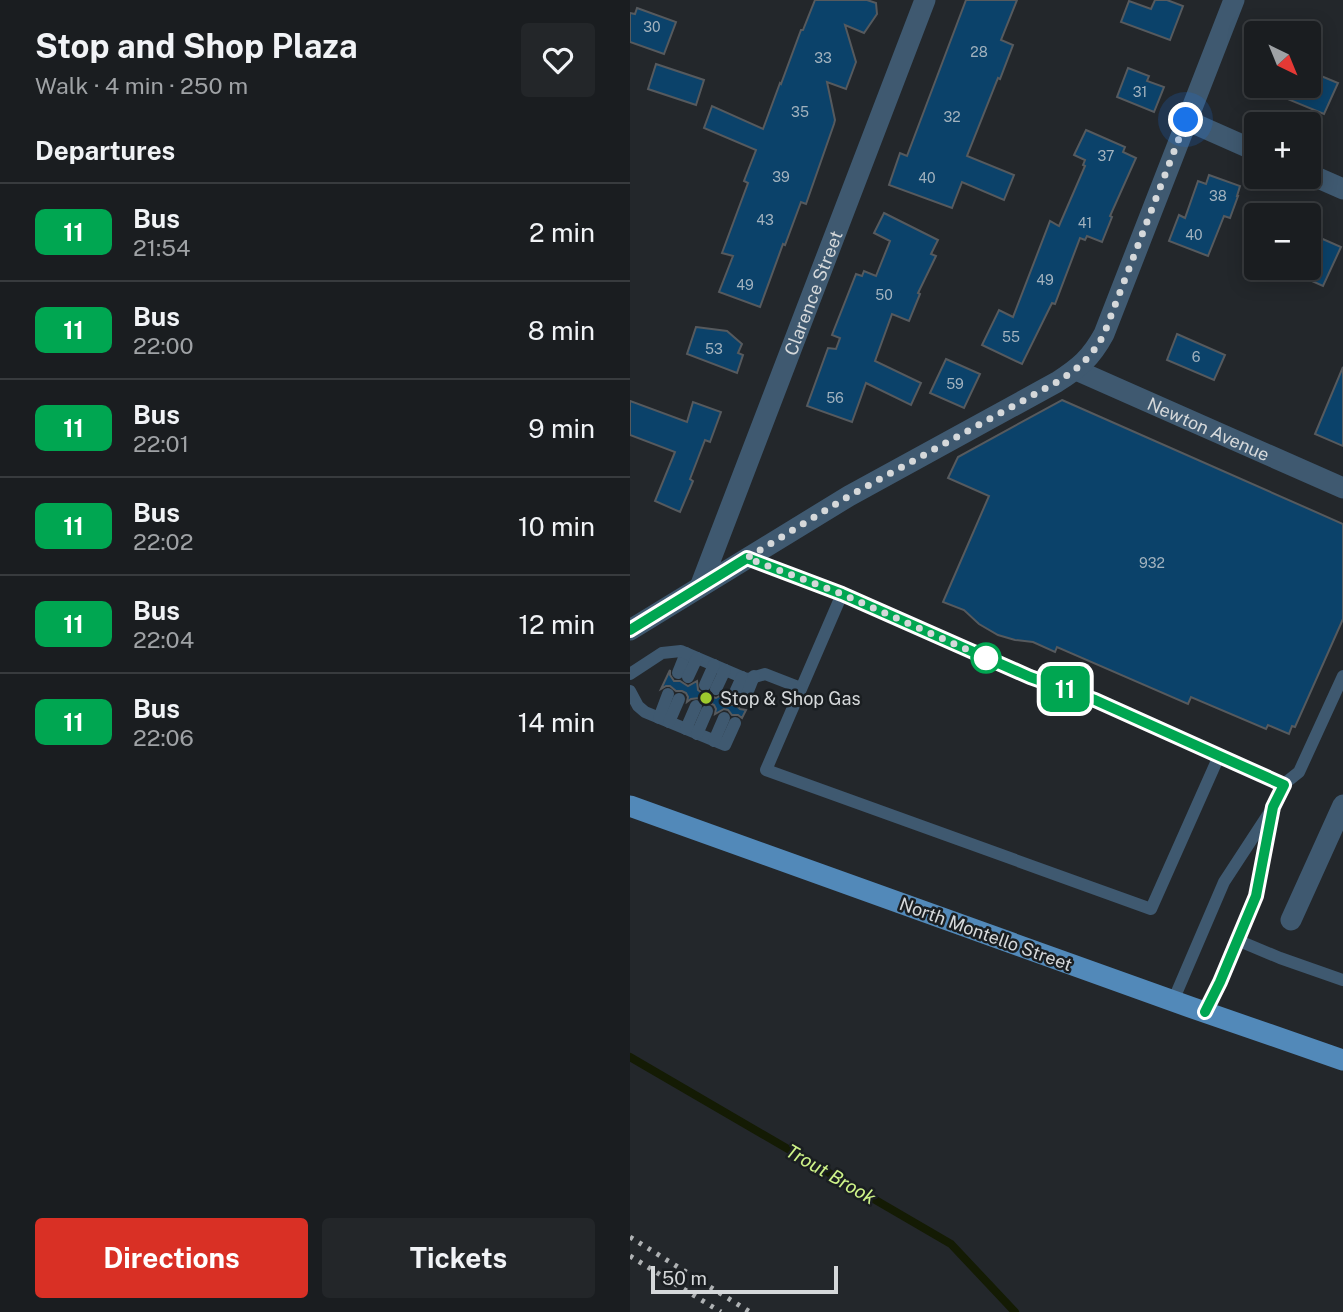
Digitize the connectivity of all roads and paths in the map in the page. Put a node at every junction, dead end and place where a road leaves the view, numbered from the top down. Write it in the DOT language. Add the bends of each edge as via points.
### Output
graph roads {
  1 [pos="925,0"];
  2 [pos="1234,0"];
  3 [pos="1186,120"];
  4 [pos="1244,146"];
  5 [pos="1321,179"];
  6 [pos="1343,189"];
  7 [pos="1076,370"];
  8 [pos="1343,488"];
  9 [pos="747,558"];
  10 [pos="700,587"];
  11 [pos="842,594"];
  12 [pos="630,630"];
  13 [pos="691,655"];
  14 [pos="719,667"];
  15 [pos="630,674"];
  16 [pos="683,675"];
  17 [pos="1343,676"];
  18 [pos="748,677"];
  19 [pos="711,687"];
  20 [pos="802,688"];
  21 [pos="630,691"];
  22 [pos="673,697"];
  23 [pos="739,699"];
  24 [pos="701,709"];
  25 [pos="664,720"];
  26 [pos="729,720"];
  27 [pos="692,732"];
  28 [pos="1219,756"];
  29 [pos="1284,785"];
  30 [pos="1343,805"];
  31 [pos="630,806"];
  32 [pos="1273,807"];
  33 [pos="1291,920"];
  34 [pos="1237,940"];
  35 [pos="1343,980"];
  36 [pos="1173,1001"];
  37 [pos="1205,1012"];
  38 [pos="1343,1060"];
  1 -- 10 [label="street, Clarence Street"];
  2 -- 3 [label="street"];
  3 -- 4 [label="street"];
  3 -- 7 [label="street" via="1104,334"];
  5 -- 6 [label="street"];
  7 -- 8 [label="street, Newton Avenue"];
  7 -- 9 [label="street"];
  9 -- 10 [label="street"];
  9 -- 11 [label="lane"];
  10 -- 12 [label="street"];
  11 -- 20 [label="lane"];
  11 -- 28 [label="lane"];
  13 -- 14 [label="lane"];
  13 -- 15 [label="lane" via="662,653"];
  13 -- 16 [label="lane"];
  14 -- 18 [label="lane"];
  14 -- 19 [label="lane"];
  17 -- 29 [label="lane" via="1299,772"];
  18 -- 20 [label="lane" via="771,676"];
  18 -- 23 [label="lane"];
  20 -- 28 [label="lane" via="766,770 1151,909"];
  21 -- 25 [label="lane" via="645,712"];
  22 -- 25 [label="lane"];
  24 -- 27 [label="lane"];
  25 -- 27 [label="lane"];
  26 -- 27 [label="lane" via="720,743"];
  28 -- 29 [label="lane"];
  29 -- 32 [label="lane"];
  30 -- 33 [label="street"];
  31 -- 36 [label="main road, North Montello Street"];
  32 -- 34 [label="lane" via="1256,896"];
  32 -- 36 [label="lane" via="1224,881"];
  34 -- 35 [label="lane"];
  34 -- 37 [label="lane"];
  36 -- 37 [label="main road, North Montello Street"];
  37 -- 38 [label="main road, North Montello Street"];
}
